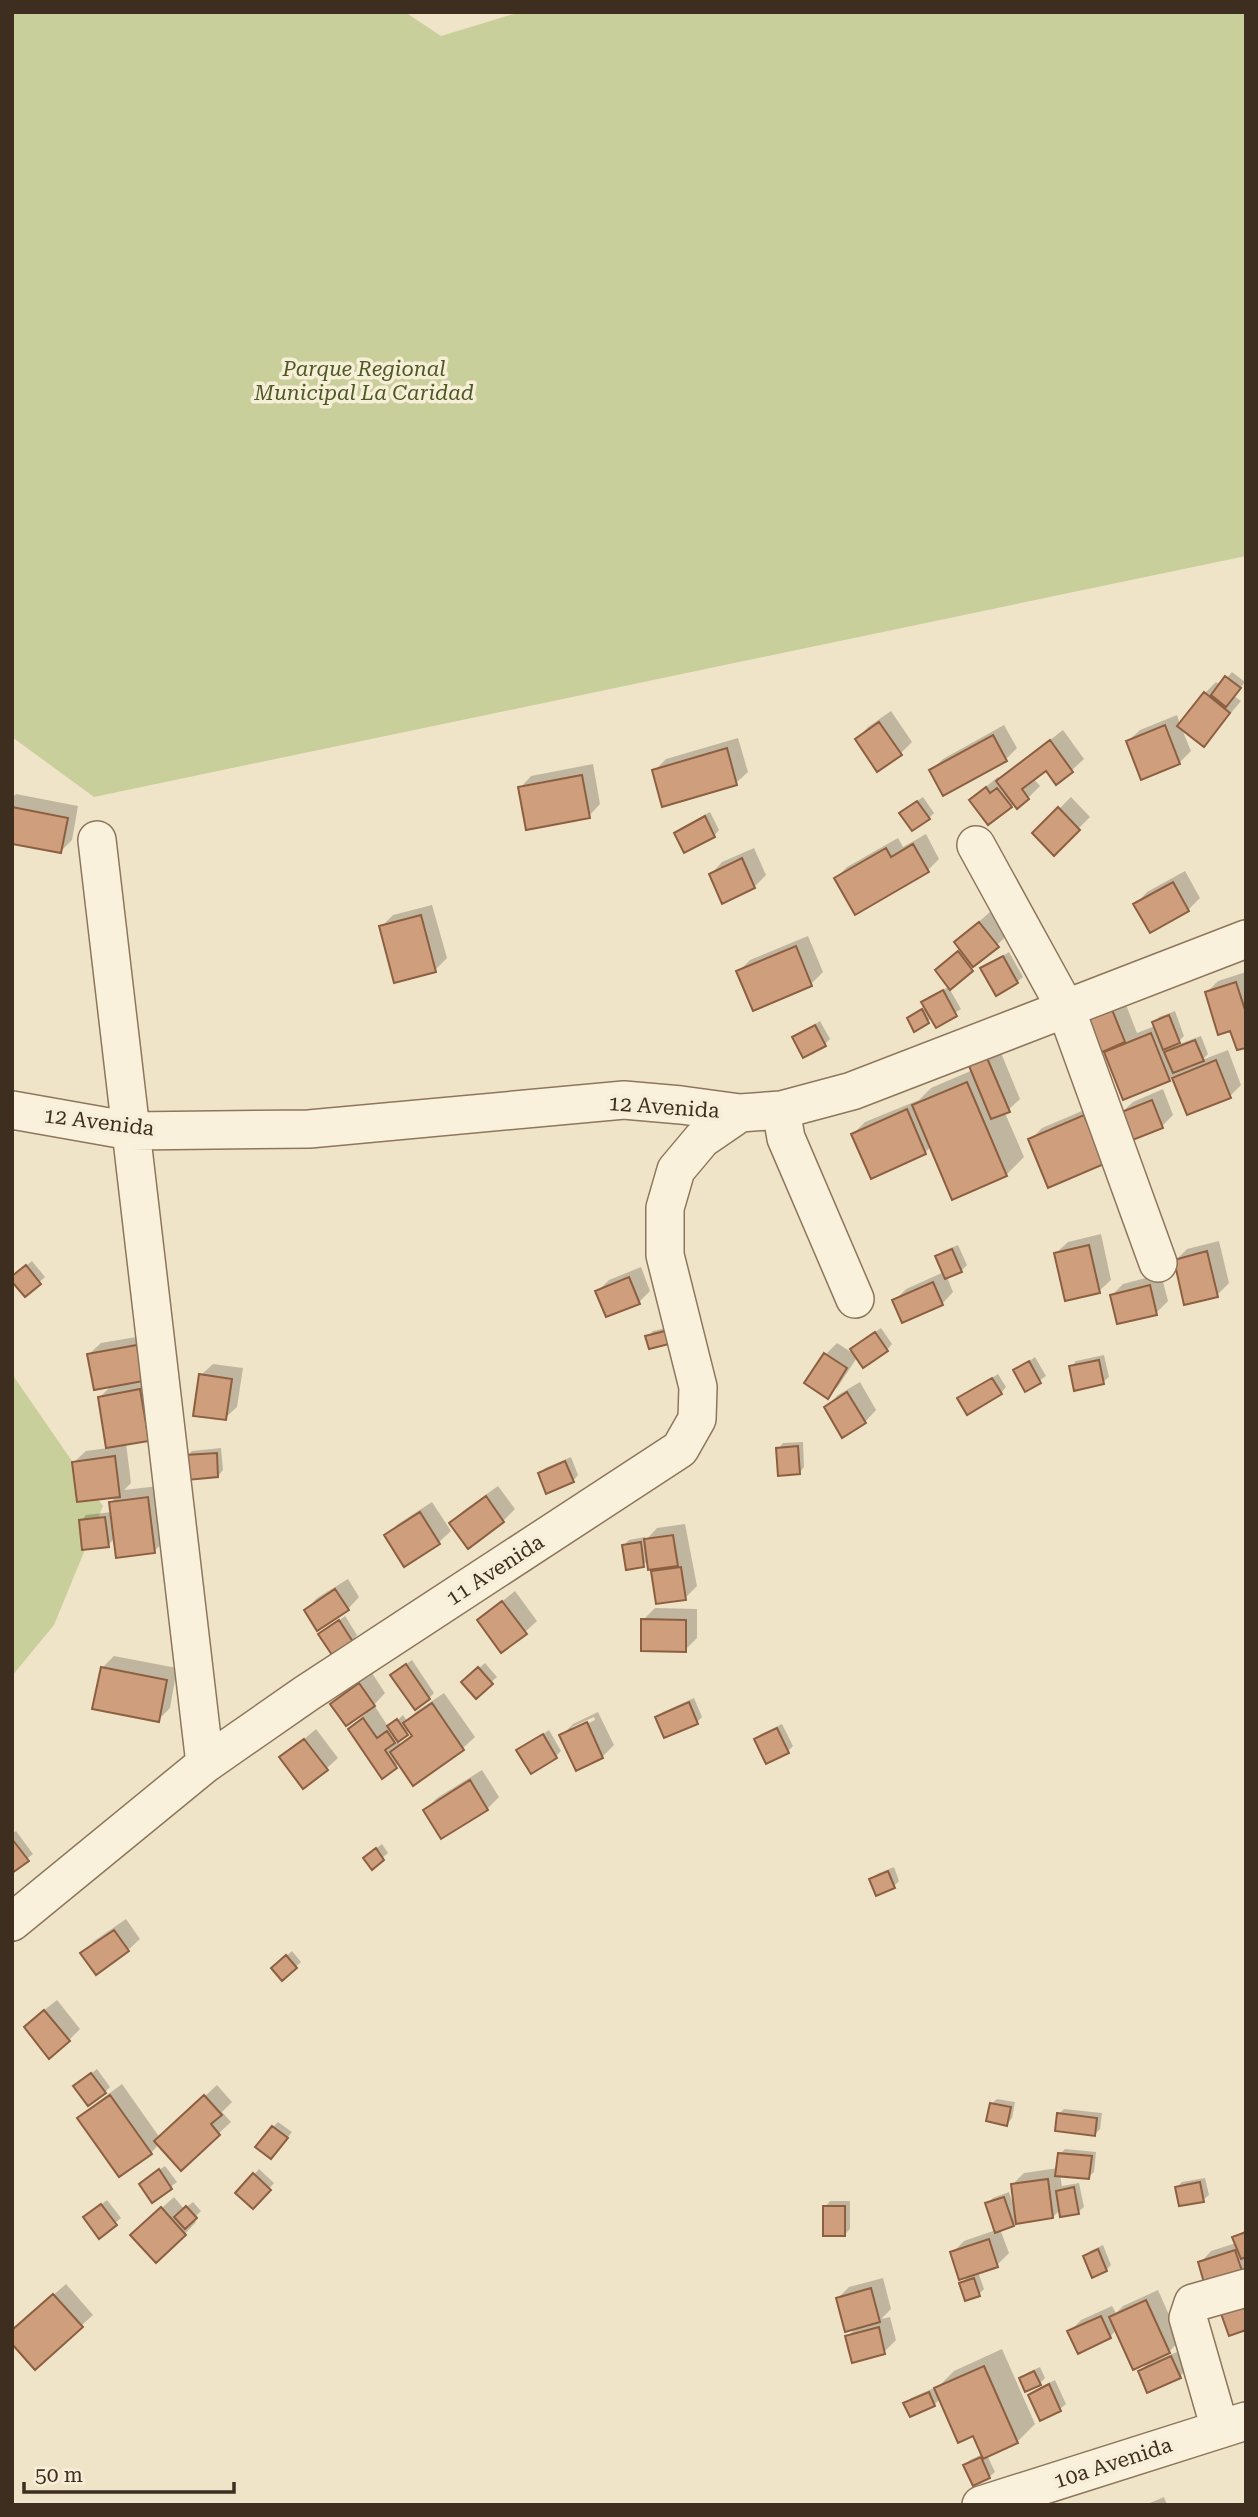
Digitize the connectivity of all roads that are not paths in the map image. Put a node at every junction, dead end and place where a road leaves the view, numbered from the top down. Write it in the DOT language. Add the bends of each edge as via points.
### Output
graph roads {
  1 [pos="97,840"];
  2 [pos="976,845"];
  3 [pos="1246,939"];
  4 [pos="1066,1009"];
  5 [pos="12,1110"];
  6 [pos="781,1110"];
  7 [pos="740,1113"];
  8 [pos="131,1131"];
  9 [pos="1158,1263"];
  10 [pos="855,1299"];
  11 [pos="205,1764"];
  12 [pos="12,1922"];
  13 [pos="1246,2288"];
  14 [pos="1233,2425"];
  15 [pos="981,2505"];
  1 -- 8 [label="street"];
  2 -- 4 [label="street"];
  3 -- 4 [label="street, 12 Avenida"];
  4 -- 6 [label="street, 12 Avenida" via="852,1091"];
  4 -- 9 [label="street"];
  5 -- 8 [label="street, 12 Avenida"];
  6 -- 7 [label="street, 12 Avenida"];
  6 -- 10 [label="street" via="786,1138"];
  7 -- 8 [label="street, 12 Avenida" via="624,1100 309,1129"];
  7 -- 11 [label="street, 11 Avenida" via="702,1139 676,1170 665,1208 665,1255 698,1387 697,1419 680,1449"];
  8 -- 11 [label="street"];
  11 -- 12 [label="street, 11 Avenida"];
  13 -- 14 [label="street" via="1193,2303 1188,2318"];
  14 -- 15 [label="street, 10a Avenida"];
}
